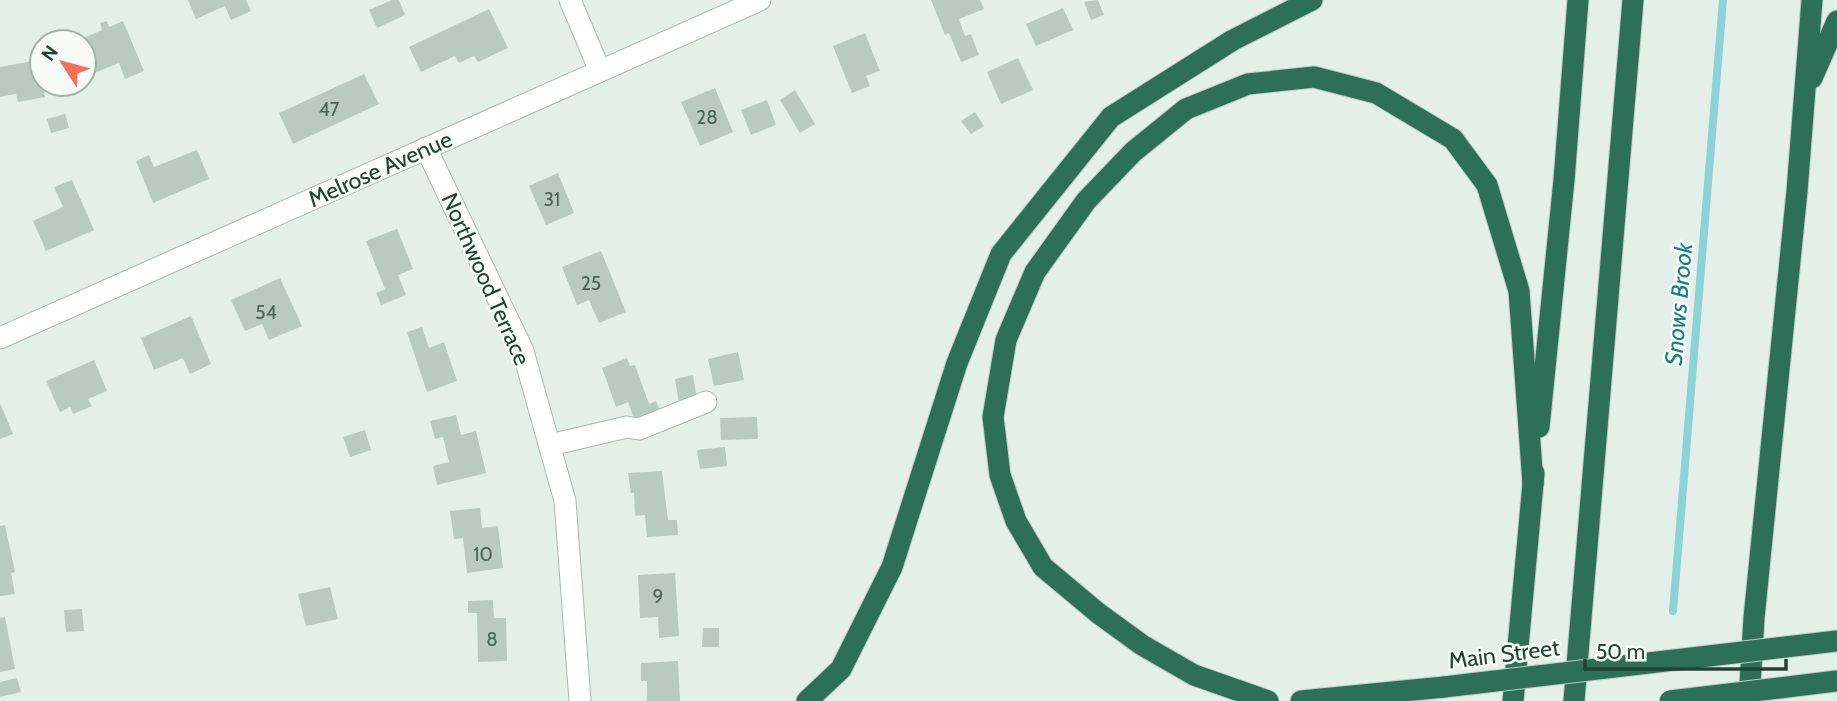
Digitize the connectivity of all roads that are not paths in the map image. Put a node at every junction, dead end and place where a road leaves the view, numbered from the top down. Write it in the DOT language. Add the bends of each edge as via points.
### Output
graph roads {
  1 [pos="570,0"];
  2 [pos="760,0"];
  3 [pos="1312,0"];
  4 [pos="1578,0"];
  5 [pos="1633,0"];
  6 [pos="1812,0"];
  7 [pos="1837,21"];
  8 [pos="600,71"];
  9 [pos="1805,96"];
  10 [pos="426,148"];
  11 [pos="0,338"];
  12 [pos="706,402"];
  13 [pos="550,445"];
  14 [pos="1533,484"];
  15 [pos="1837,641"];
  16 [pos="1837,681"];
  17 [pos="580,701"];
  18 [pos="807,701"];
  19 [pos="1268,701"];
  20 [pos="1301,701"];
  21 [pos="1513,701"];
  22 [pos="1574,701"];
  23 [pos="1670,701"];
  24 [pos="1749,701"];
  1 -- 8 [label="street"];
  2 -- 8 [label="street, Melrose Avenue"];
  3 -- 18 [label="highway" via="1233,40 1111,117 1000,254 957,363 892,567 841,669"];
  4 -- 14 [label="highway"];
  5 -- 22 [label="highway"];
  6 -- 9 [label="highway"];
  7 -- 9 [label="highway"];
  8 -- 10 [label="street, Melrose Avenue"];
  9 -- 24 [label="highway"];
  10 -- 11 [label="street, Melrose Avenue"];
  10 -- 13 [label="street, Northwood Terrace" via="523,351"];
  12 -- 13 [label="street" via="639,429 627,427"];
  13 -- 17 [label="street, Northwood Terrace" via="565,501"];
  14 -- 19 [label="highway" via="1519,291 1487,185 1452,139 1376,93 1314,77 1248,83 1186,109 1154,135 1086,201 1035,272 1006,340 993,417 1000,475 1016,522 1043,567 1142,645 1194,675"];
  14 -- 21 [label="highway"];
  15 -- 20 [label="highway, Main Street, bridge"];
  16 -- 23 [label="highway, bridge"];
}
